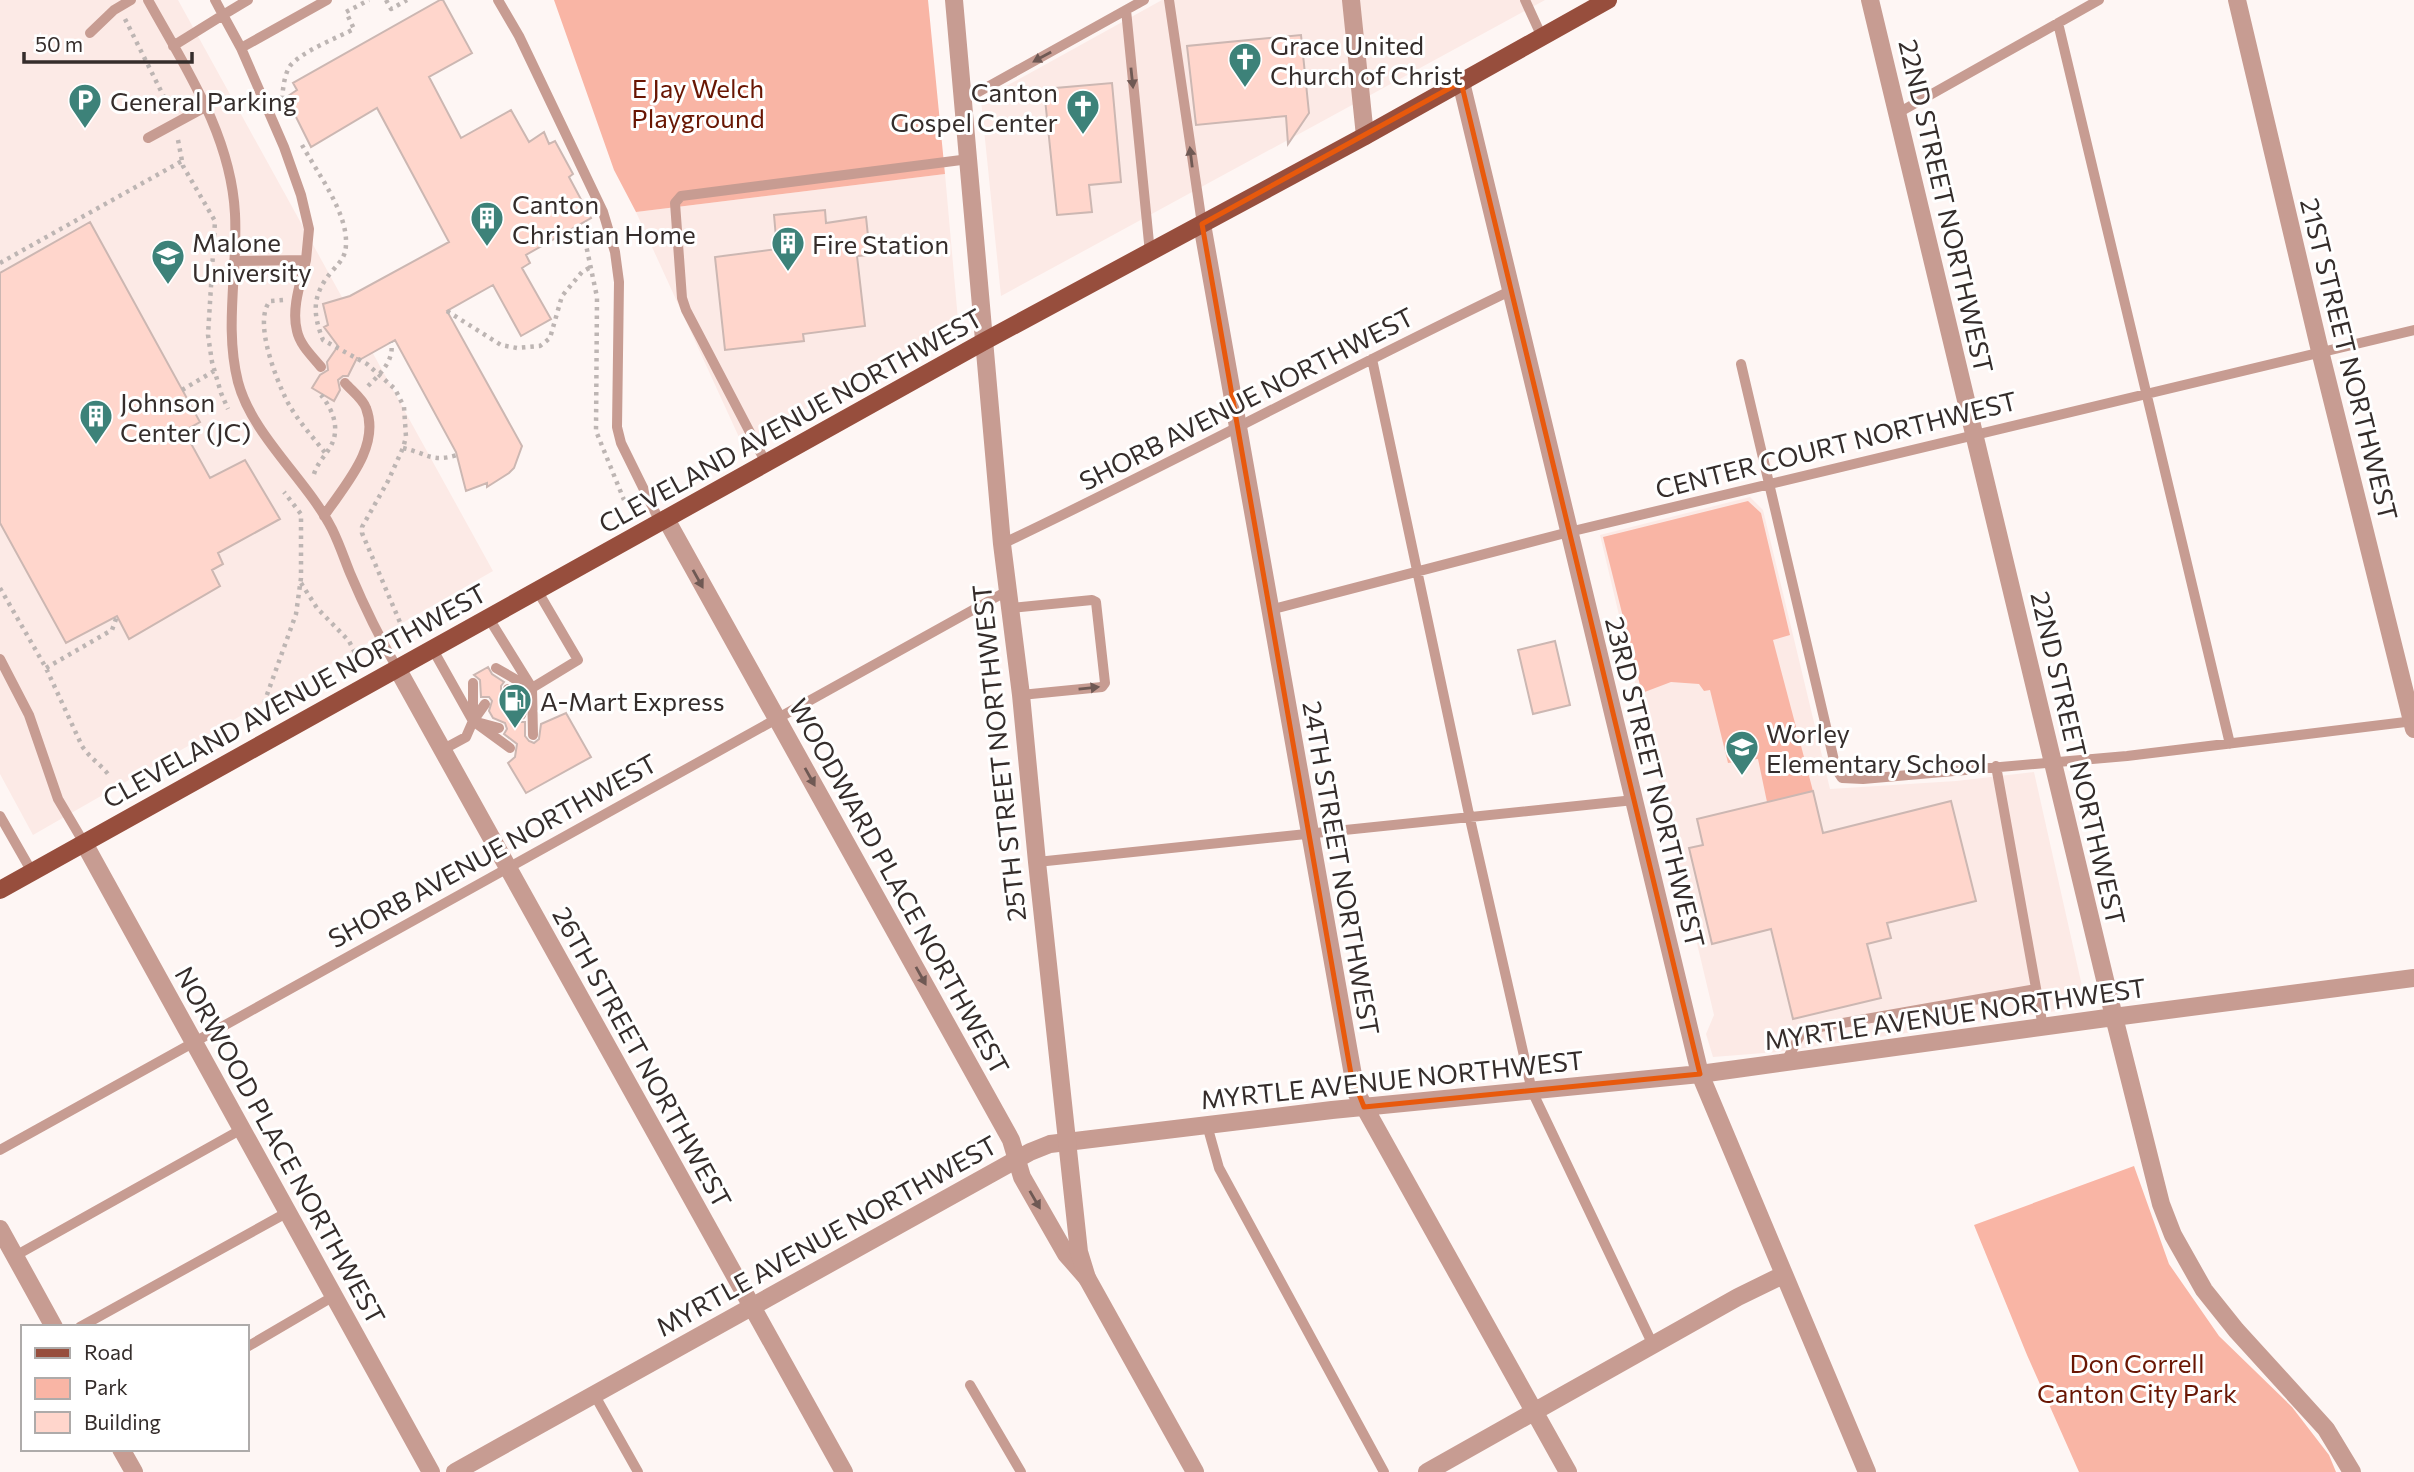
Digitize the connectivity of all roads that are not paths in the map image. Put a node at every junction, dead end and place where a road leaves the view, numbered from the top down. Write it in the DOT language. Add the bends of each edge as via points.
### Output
graph roads {
  1 [pos="131,0"];
  2 [pos="148,0"];
  3 [pos="215,0"];
  4 [pos="248,0"];
  5 [pos="327,0"];
  6 [pos="498,0"];
  7 [pos="954,0"];
  8 [pos="1144,0"];
  9 [pos="1169,0"];
  10 [pos="1351,0"];
  11 [pos="1525,0"];
  12 [pos="1608,0"];
  13 [pos="1870,0"];
  14 [pos="2099,0"];
  15 [pos="2237,0"];
  16 [pos="1126,10"];
  17 [pos="223,15"];
  18 [pos="2058,23"];
  19 [pos="90,33"];
  20 [pos="1542,37"];
  21 [pos="173,46"];
  22 [pos="241,48"];
  23 [pos="1461,82"];
  24 [pos="964,100"];
  25 [pos="207,106"];
  26 [pos="1898,113"];
  27 [pos="1365,135"];
  28 [pos="148,138"];
  29 [pos="969,159"];
  30 [pos="1202,224"];
  31 [pos="1150,253"];
  32 [pos="306,260"];
  33 [pos="235,261"];
  34 [pos="1510,291"];
  35 [pos="2414,330"];
  36 [pos="983,342"];
  37 [pos="2320,351"];
  38 [pos="1372,359"];
  39 [pos="1741,364"];
  40 [pos="321,367"];
  41 [pos="345,383"];
  42 [pos="2147,393"];
  43 [pos="1238,427"];
  44 [pos="1975,434"];
  45 [pos="766,463"];
  46 [pos="1770,484"];
  47 [pos="324,516"];
  48 [pos="663,520"];
  49 [pos="1569,532"];
  50 [pos="1002,544"];
  51 [pos="1418,571"];
  52 [pos="537,590"];
  53 [pos="1009,600"];
  54 [pos="1270,610"];
  55 [pos="488,617"];
  56 [pos="432,648"];
  57 [pos="0,659"];
  58 [pos="397,668"];
  59 [pos="496,668"];
  60 [pos="473,683"];
  61 [pos="532,688"];
  62 [pos="508,689"];
  63 [pos="1021,695"];
  64 [pos="485,704"];
  65 [pos="522,715"];
  66 [pos="777,719"];
  67 [pos="473,721"];
  68 [pos="2413,724"];
  69 [pos="499,728"];
  70 [pos="533,735"];
  71 [pos="2230,744"];
  72 [pos="510,748"];
  73 [pos="442,750"];
  74 [pos="2053,762"];
  75 [pos="1996,766"];
  76 [pos="1634,800"];
  77 [pos="0,816"];
  78 [pos="1470,818"];
  79 [pos="1311,834"];
  80 [pos="84,843"];
  81 [pos="1037,862"];
  82 [pos="508,869"];
  83 [pos="32,872"];
  84 [pos="0,890"];
  85 [pos="2414,978"];
  86 [pos="2036,989"];
  87 [pos="2114,1017"];
  88 [pos="2043,1027"];
  89 [pos="194,1043"];
  90 [pos="1785,1063"];
  91 [pos="1700,1074"];
  92 [pos="1532,1091"];
  93 [pos="1364,1107"];
  94 [pos="1207,1125"];
  95 [pos="242,1129"];
  96 [pos="1067,1142"];
  97 [pos="0,1150"];
  98 [pos="1017,1159"];
  99 [pos="288,1212"];
  100 [pos="0,1228"];
  101 [pos="15,1256"];
  102 [pos="1783,1275"];
  103 [pos="1087,1278"];
  104 [pos="334,1296"];
  105 [pos="752,1306"];
  106 [pos="53,1325"];
  107 [pos="84,1325"];
  108 [pos="1653,1345"];
  109 [pos="248,1346"];
  110 [pos="970,1385"];
  111 [pos="594,1394"];
  112 [pos="1535,1412"];
  113 [pos="122,1451"];
  114 [pos="134,1472"];
  115 [pos="432,1472"];
  116 [pos="455,1472"];
  117 [pos="638,1472"];
  118 [pos="844,1472"];
  119 [pos="1021,1472"];
  120 [pos="1195,1472"];
  121 [pos="1384,1472"];
  122 [pos="1427,1472"];
  123 [pos="1568,1472"];
  124 [pos="1867,1472"];
  125 [pos="2352,1472"];
  1 -- 19 [label="lane"];
  2 -- 21 [label="lane"];
  3 -- 17 [label="lane"];
  4 -- 17 [label="lane"];
  5 -- 22 [label="lane"];
  6 -- 48 [label="lane" via="603,212 619,282 617,427 621,443"];
  7 -- 24 [label="street, 25TH STREET NORTHWEST"];
  8 -- 16 [label="lane"];
  30 -- 9 [label="lane, one-way"];
  10 -- 27 [label="street"];
  11 -- 20 [label="lane"];
  12 -- 20 [label="main road, CLEVELAND AVENUE NORTHWEST"];
  13 -- 26 [label="street, 22ND STREET NORTHWEST"];
  14 -- 18 [label="lane"];
  15 -- 37 [label="street, 21ST STREET NORTHWEST"];
  16 -- 24 [label="lane, one-way"];
  16 -- 31 [label="lane, one-way"];
  17 -- 21 [label="lane"];
  17 -- 22 [label="lane"];
  18 -- 26 [label="lane"];
  18 -- 42 [label="lane"];
  20 -- 23 [label="main road, CLEVELAND AVENUE NORTHWEST"];
  21 -- 25 [label="lane"];
  22 -- 32 [label="lane" via="301,195 309,229"];
  23 -- 27 [label="main road, CLEVELAND AVENUE NORTHWEST"];
  23 -- 34 [label="street, 23RD STREET NORTHWEST"];
  24 -- 29 [label="street, 25TH STREET NORTHWEST"];
  25 -- 28 [label="lane"];
  25 -- 33 [label="lane" via="229,174"];
  26 -- 44 [label="street, 22ND STREET NORTHWEST"];
  27 -- 30 [label="main road, CLEVELAND AVENUE NORTHWEST"];
  29 -- 36 [label="street, 25TH STREET NORTHWEST"];
  29 -- 45 [label="lane" via="681,196 675,203 686,310"];
  30 -- 31 [label="main road, CLEVELAND AVENUE NORTHWEST"];
  30 -- 43 [label="street, 24TH STREET NORTHWEST"];
  31 -- 36 [label="main road, CLEVELAND AVENUE NORTHWEST"];
  32 -- 33 [label="lane"];
  32 -- 40 [label="lane" via="296,330"];
  33 -- 47 [label="lane" via="231,328 239,386 254,418"];
  34 -- 38 [label="lane, SHORB AVENUE NORTHWEST"];
  34 -- 49 [label="street, 23RD STREET NORTHWEST"];
  35 -- 37 [label="lane, CENTER COURT NORTHWEST"];
  36 -- 45 [label="main road, CLEVELAND AVENUE NORTHWEST"];
  36 -- 50 [label="street, 25TH STREET NORTHWEST"];
  37 -- 42 [label="lane, CENTER COURT NORTHWEST"];
  37 -- 68 [label="street, 21ST STREET NORTHWEST"];
  38 -- 43 [label="lane, SHORB AVENUE NORTHWEST"];
  38 -- 51 [label="lane"];
  39 -- 46 [label="lane"];
  41 -- 47 [label="lane" via="366,405 368,444"];
  42 -- 44 [label="lane, CENTER COURT NORTHWEST"];
  42 -- 71 [label="lane"];
  43 -- 50 [label="lane, SHORB AVENUE NORTHWEST"];
  43 -- 54 [label="street, 24TH STREET NORTHWEST"];
  44 -- 46 [label="lane, CENTER COURT NORTHWEST"];
  44 -- 74 [label="street, 22ND STREET NORTHWEST"];
  45 -- 48 [label="main road, CLEVELAND AVENUE NORTHWEST"];
  46 -- 49 [label="lane, CENTER COURT NORTHWEST"];
  46 -- 75 [label="lane" via="1836,769 1842,778"];
  47 -- 58 [label="lane"];
  48 -- 52 [label="main road, CLEVELAND AVENUE NORTHWEST"];
  48 -- 66 [label="street, WOODWARD PLACE NORTHWEST, one-way"];
  49 -- 51 [label="lane, CENTER COURT NORTHWEST"];
  49 -- 76 [label="street, 23RD STREET NORTHWEST"];
  50 -- 53 [label="street, 25TH STREET NORTHWEST"];
  51 -- 54 [label="lane, CENTER COURT NORTHWEST"];
  51 -- 78 [label="lane"];
  52 -- 55 [label="main road, CLEVELAND AVENUE NORTHWEST"];
  52 -- 61 [label="lane" via="578,660"];
  53 -- 63 [label="street, 25TH STREET NORTHWEST"];
  63 -- 53 [label="lane, one-way" via="1102,687 1096,602"];
  53 -- 66 [label="lane, SHORB AVENUE NORTHWEST"];
  54 -- 79 [label="street, 24TH STREET NORTHWEST"];
  55 -- 56 [label="main road, CLEVELAND AVENUE NORTHWEST"];
  55 -- 61 [label="lane"];
  56 -- 58 [label="main road, CLEVELAND AVENUE NORTHWEST"];
  56 -- 67 [label="lane"];
  57 -- 80 [label="lane" via="29,715 58,799"];
  58 -- 73 [label="street, 26TH STREET NORTHWEST"];
  58 -- 80 [label="main road, CLEVELAND AVENUE NORTHWEST"];
  59 -- 61 [label="lane"];
  60 -- 67 [label="lane"];
  61 -- 62 [label="lane"];
  61 -- 65 [label="lane"];
  61 -- 70 [label="lane"];
  63 -- 81 [label="street, 25TH STREET NORTHWEST"];
  64 -- 67 [label="lane"];
  66 -- 82 [label="lane, SHORB AVENUE NORTHWEST"];
  66 -- 98 [label="street, WOODWARD PLACE NORTHWEST, one-way" via="1011,1140"];
  67 -- 69 [label="lane"];
  67 -- 72 [label="lane"];
  67 -- 73 [label="lane" via="466,737"];
  68 -- 71 [label="lane"];
  71 -- 74 [label="lane"];
  73 -- 82 [label="street, 26TH STREET NORTHWEST"];
  74 -- 75 [label="lane"];
  74 -- 87 [label="street, 22ND STREET NORTHWEST"];
  75 -- 86 [label="lane"];
  76 -- 78 [label="lane"];
  76 -- 91 [label="street, 23RD STREET NORTHWEST"];
  77 -- 83 [label="lane"];
  78 -- 79 [label="lane"];
  78 -- 92 [label="lane"];
  79 -- 81 [label="lane"];
  79 -- 93 [label="street, 24TH STREET NORTHWEST" via="1351,1074"];
  80 -- 83 [label="main road, CLEVELAND AVENUE NORTHWEST"];
  80 -- 89 [label="street, NORWOOD PLACE NORTHWEST"];
  81 -- 96 [label="street, 25TH STREET NORTHWEST"];
  82 -- 89 [label="lane, SHORB AVENUE NORTHWEST"];
  82 -- 105 [label="street, 26TH STREET NORTHWEST"];
  83 -- 84 [label="main road, CLEVELAND AVENUE NORTHWEST"];
  85 -- 87 [label="street, MYRTLE AVENUE NORTHWEST"];
  86 -- 88 [label="lane"];
  86 -- 90 [label="lane" via="1803,1030"];
  87 -- 88 [label="street, MYRTLE AVENUE NORTHWEST"];
  87 -- 125 [label="street, 22ND STREET NORTHWEST" via="2161,1204 2178,1245 2204,1290 2326,1429"];
  88 -- 90 [label="street, MYRTLE AVENUE NORTHWEST"];
  89 -- 95 [label="street, NORWOOD PLACE NORTHWEST"];
  89 -- 97 [label="lane, SHORB AVENUE NORTHWEST"];
  90 -- 91 [label="street, MYRTLE AVENUE NORTHWEST"];
  91 -- 92 [label="street, MYRTLE AVENUE NORTHWEST"];
  91 -- 102 [label="street, 23RD STREET NORTHWEST"];
  92 -- 93 [label="street, MYRTLE AVENUE NORTHWEST"];
  92 -- 108 [label="lane"];
  93 -- 94 [label="street, MYRTLE AVENUE NORTHWEST"];
  93 -- 112 [label="street, 24TH STREET NORTHWEST"];
  94 -- 96 [label="street, MYRTLE AVENUE NORTHWEST"];
  94 -- 121 [label="lane" via="1219,1168"];
  95 -- 99 [label="street, NORWOOD PLACE NORTHWEST"];
  95 -- 101 [label="lane"];
  96 -- 98 [label="street, MYRTLE AVENUE NORTHWEST" via="1040,1147"];
  96 -- 103 [label="street, 25TH STREET NORTHWEST" via="1079,1252"];
  98 -- 103 [label="street, WOODWARD PLACE NORTHWEST, one-way" via="1022,1177 1066,1255"];
  98 -- 105 [label="street, MYRTLE AVENUE NORTHWEST"];
  99 -- 104 [label="street, NORWOOD PLACE NORTHWEST"];
  99 -- 107 [label="lane"];
  100 -- 101 [label="street"];
  101 -- 106 [label="street"];
  102 -- 108 [label="street"];
  102 -- 124 [label="street, 23RD STREET NORTHWEST"];
  103 -- 120 [label="street, 25TH STREET NORTHWEST"];
  104 -- 109 [label="lane"];
  104 -- 115 [label="street, NORWOOD PLACE NORTHWEST"];
  105 -- 111 [label="street, MYRTLE AVENUE NORTHWEST"];
  105 -- 118 [label="street, 26TH STREET NORTHWEST"];
  108 -- 112 [label="street"];
  110 -- 119 [label="lane"];
  111 -- 116 [label="street, MYRTLE AVENUE NORTHWEST"];
  111 -- 117 [label="lane"];
  112 -- 122 [label="street"];
  112 -- 123 [label="street, 24TH STREET NORTHWEST"];
  113 -- 114 [label="street"];
}
